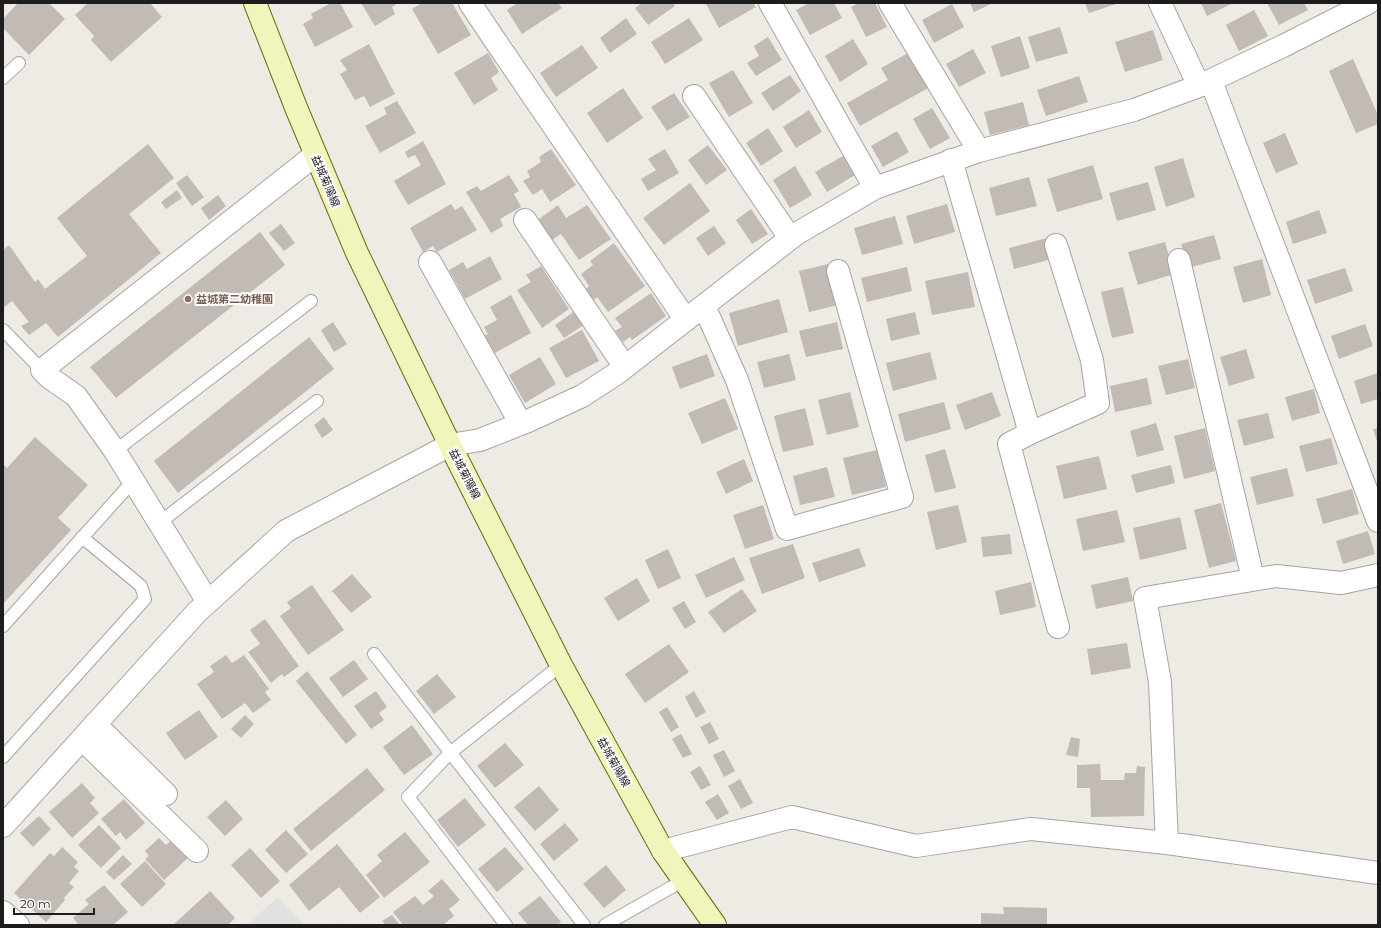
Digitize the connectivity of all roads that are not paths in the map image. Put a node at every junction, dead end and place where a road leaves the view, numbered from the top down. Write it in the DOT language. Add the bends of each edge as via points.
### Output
graph roads {
  1 [pos="470,3"];
  2 [pos="770,3"];
  3 [pos="890,3"];
  4 [pos="1160,3"];
  5 [pos="257,4"];
  6 [pos="1358,5"];
  7 [pos="19,63"];
  8 [pos="3,78"];
  9 [pos="1205,84"];
  10 [pos="694,96"];
  11 [pos="979,151"];
  12 [pos="315,155"];
  13 [pos="951,160"];
  14 [pos="875,188"];
  15 [pos="525,220"];
  16 [pos="790,238"];
  17 [pos="1056,245"];
  18 [pos="1179,260"];
  19 [pos="430,262"];
  20 [pos="838,271"];
  21 [pos="311,301"];
  22 [pos="704,306"];
  23 [pos="686,320"];
  24 [pos="3,330"];
  25 [pos="625,367"];
  26 [pos="42,370"];
  27 [pos="317,401"];
  28 [pos="521,424"];
  29 [pos="1030,433"];
  30 [pos="450,445"];
  31 [pos="115,451"];
  32 [pos="133,481"];
  33 [pos="1378,521"];
  34 [pos="159,523"];
  35 [pos="82,538"];
  36 [pos="1378,575"];
  37 [pos="1253,579"];
  38 [pos="208,602"];
  39 [pos="3,626"];
  40 [pos="1058,627"];
  41 [pos="374,654"];
  42 [pos="561,665"];
  43 [pos="89,732"];
  44 [pos="450,753"];
  45 [pos="3,758"];
  46 [pos="166,794"];
  47 [pos="3,826"];
  48 [pos="1167,844"];
  49 [pos="197,851"];
  50 [pos="663,851"];
  51 [pos="1378,873"];
  52 [pos="684,880"];
  53 [pos="3,912"];
  54 [pos="18,925"];
  55 [pos="506,925"];
  56 [pos="584,925"];
  57 [pos="605,925"];
  58 [pos="715,925"];
  1 -- 23 [label="street"];
  2 -- 14 [label="street"];
  3 -- 11 [label="street"];
  4 -- 9 [label="street"];
  5 -- 12 [label="main road, 益城菊陽線"];
  6 -- 9 [label="street" via="1283,46"];
  7 -- 8 [label="lane"];
  9 -- 11 [label="street" via="1134,110"];
  9 -- 33 [label="street"];
  10 -- 16 [label="street"];
  11 -- 13 [label="street"];
  12 -- 26 [label="street"];
  12 -- 30 [label="main road, 益城菊陽線" via="357,253"];
  13 -- 14 [label="street"];
  13 -- 29 [label="street"];
  14 -- 16 [label="street"];
  15 -- 25 [label="street"];
  16 -- 22 [label="street"];
  17 -- 29 [label="street" via="1092,360 1098,403"];
  18 -- 37 [label="street"];
  19 -- 28 [label="street"];
  20 -- 22 [label="street" via="902,497 787,529 737,380"];
  21 -- 31 [label="lane"];
  22 -- 23 [label="street"];
  23 -- 25 [label="street"];
  24 -- 26 [label="lane"];
  25 -- 28 [label="street" via="582,396"];
  26 -- 31 [label="street" via="76,396"];
  27 -- 34 [label="lane"];
  28 -- 30 [label="street" via="480,440"];
  29 -- 40 [label="street" via="1008,444"];
  30 -- 38 [label="street" via="286,531"];
  30 -- 42 [label="main road, 益城菊陽線"];
  31 -- 32 [label="street"];
  32 -- 34 [label="street"];
  32 -- 35 [label="lane"];
  34 -- 38 [label="street"];
  35 -- 39 [label="lane"];
  35 -- 45 [label="lane" via="140,586 145,599"];
  36 -- 37 [label="street" via="1341,583 1276,576"];
  37 -- 48 [label="street" via="1145,598 1160,682"];
  38 -- 43 [label="street"];
  41 -- 44 [label="lane"];
  42 -- 44 [label="lane"];
  42 -- 50 [label="main road, 益城菊陽線"];
  43 -- 46 [label="street"];
  43 -- 47 [label="street"];
  43 -- 49 [label="street"];
  44 -- 55 [label="lane" via="408,797"];
  44 -- 56 [label="lane"];
  48 -- 50 [label="street" via="1030,829 916,846 792,817"];
  48 -- 51 [label="street"];
  50 -- 52 [label="main road, 益城菊陽線"];
  52 -- 57 [label="lane"];
  52 -- 58 [label="main road, 益城菊陽線"];
  53 -- 54 [label="street"];
}
